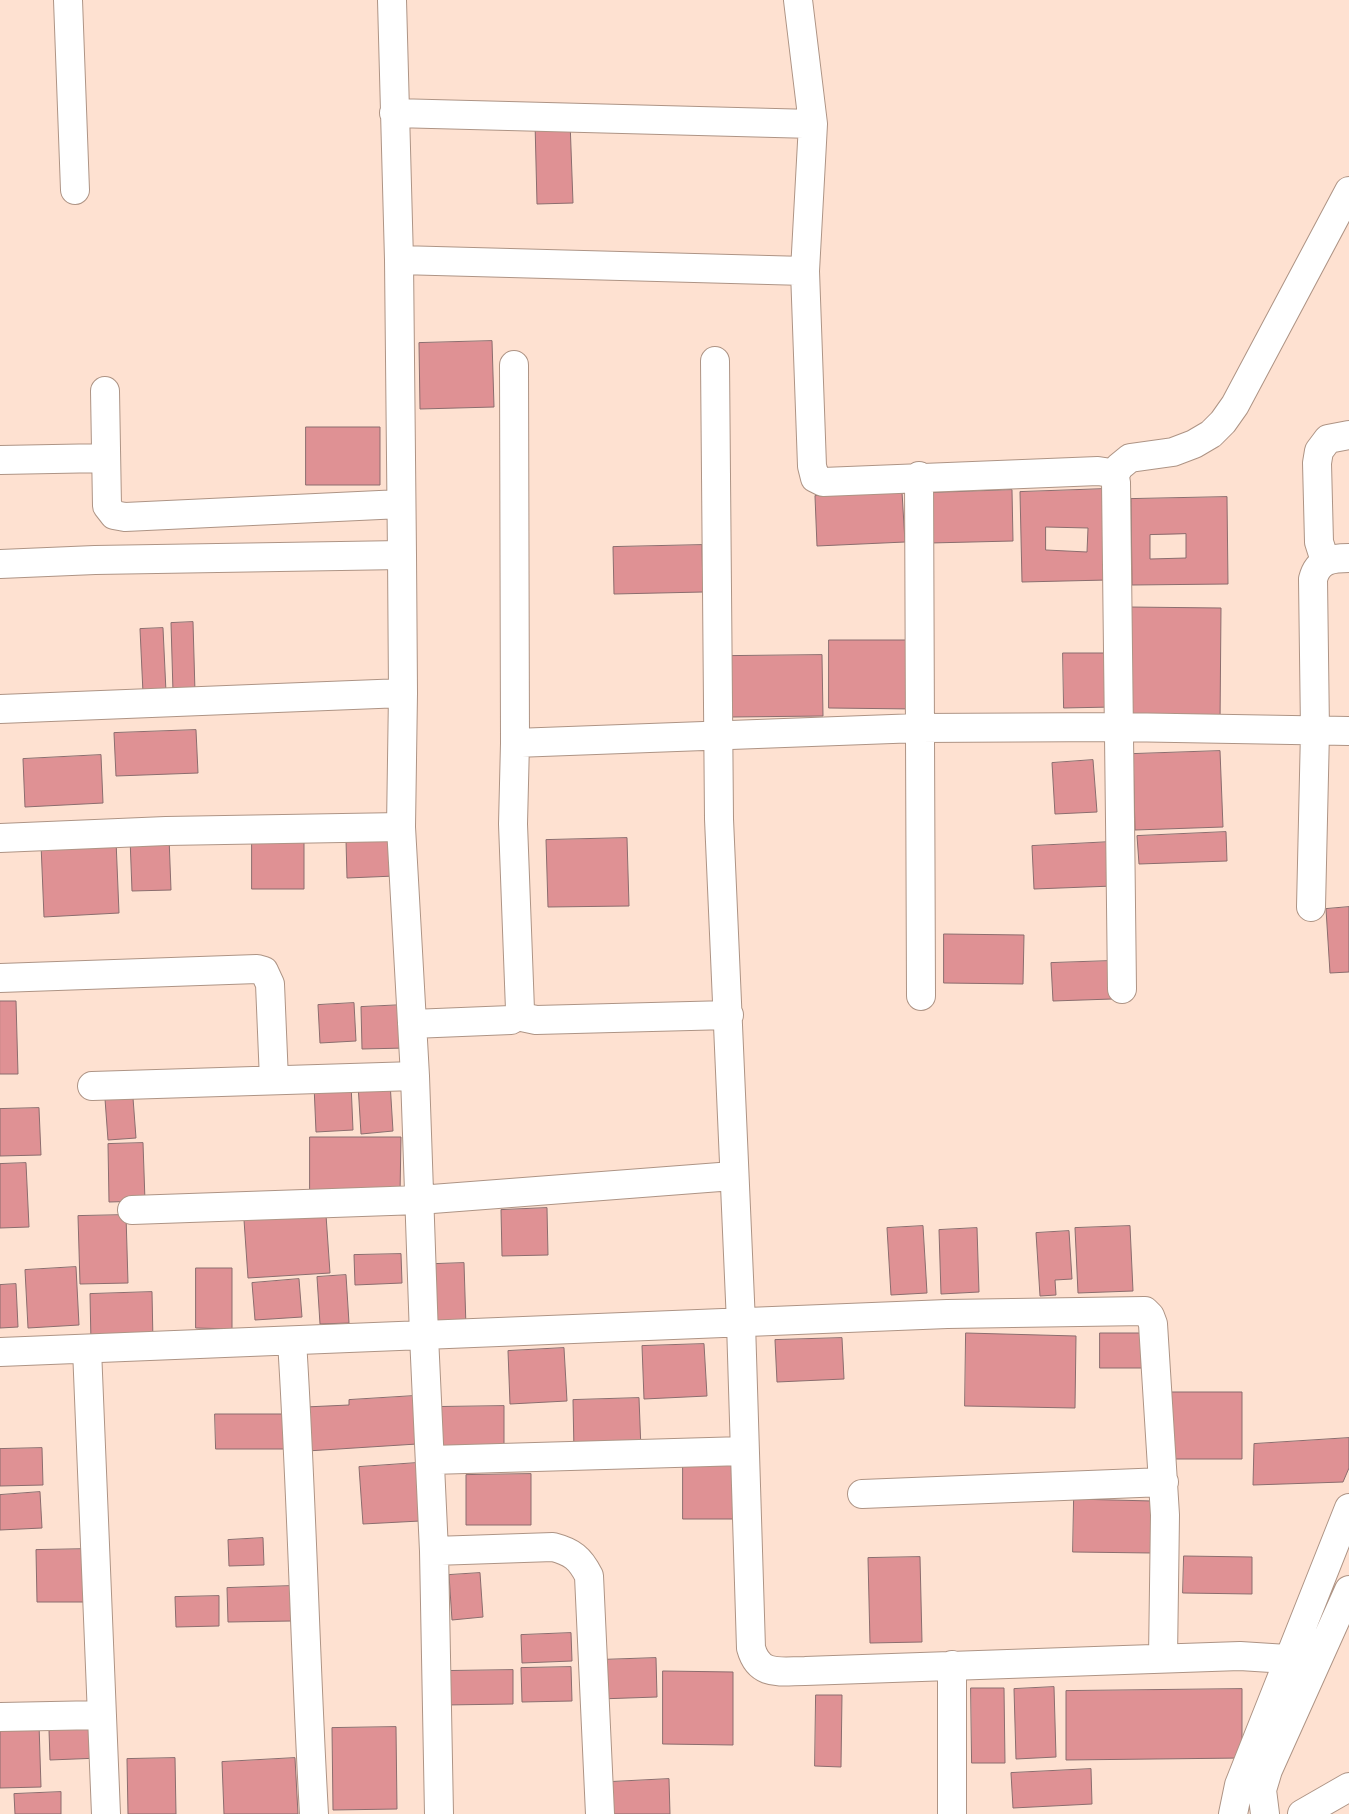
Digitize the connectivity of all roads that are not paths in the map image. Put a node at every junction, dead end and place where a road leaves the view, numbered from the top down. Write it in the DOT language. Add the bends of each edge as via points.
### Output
graph roads {
  1 [pos="68,0"];
  2 [pos="392,0"];
  3 [pos="798,0"];
  4 [pos="394,113"];
  5 [pos="813,124"];
  6 [pos="75,190"];
  7 [pos="1349,191"];
  8 [pos="399,260"];
  9 [pos="805,271"];
  10 [pos="715,361"];
  11 [pos="514,365"];
  12 [pos="105,391"];
  13 [pos="1349,434"];
  14 [pos="106,458"];
  15 [pos="0,460"];
  16 [pos="919,476"];
  17 [pos="1114,477"];
  18 [pos="401,504"];
  19 [pos="402,555"];
  20 [pos="1337,559"];
  21 [pos="0,564"];
  22 [pos="403,693"];
  23 [pos="0,708"];
  24 [pos="1118,727"];
  25 [pos="918,728"];
  26 [pos="1316,731"];
  27 [pos="1349,731"];
  28 [pos="718,737"];
  29 [pos="515,743"];
  30 [pos="401,827"];
  31 [pos="0,838"];
  32 [pos="1311,907"];
  33 [pos="0,978"];
  34 [pos="1122,989"];
  35 [pos="920,996"];
  36 [pos="729,1015"];
  37 [pos="517,1016"];
  38 [pos="412,1024"];
  39 [pos="415,1076"];
  40 [pos="274,1080"];
  41 [pos="92,1086"];
  42 [pos="733,1176"];
  43 [pos="419,1200"];
  44 [pos="132,1210"];
  45 [pos="741,1323"];
  46 [pos="424,1336"];
  47 [pos="292,1342"];
  48 [pos="88,1349"];
  49 [pos="0,1352"];
  50 [pos="744,1451"];
  51 [pos="431,1460"];
  52 [pos="1164,1482"];
  53 [pos="862,1494"];
  54 [pos="1349,1508"];
  55 [pos="434,1551"];
  56 [pos="1349,1590"];
  57 [pos="1163,1658"];
  58 [pos="1287,1659"];
  59 [pos="952,1665"];
  60 [pos="102,1715"];
  61 [pos="0,1718"];
  62 [pos="1349,1787"];
  63 [pos="106,1814"];
  64 [pos="314,1814"];
  65 [pos="439,1814"];
  66 [pos="600,1814"];
  67 [pos="952,1814"];
  68 [pos="1233,1814"];
  69 [pos="1265,1814"];
  70 [pos="1302,1814"];
  1 -- 6 [label="street"];
  2 -- 4 [label="street"];
  3 -- 5 [label="street"];
  4 -- 5 [label="street"];
  4 -- 8 [label="street"];
  5 -- 9 [label="street"];
  7 -- 17 [label="street" via="1223,422 1211,434 1187,447 1130,458 1119,467"];
  8 -- 9 [label="street"];
  8 -- 18 [label="street"];
  9 -- 16 [label="street" via="815,478 823,482"];
  10 -- 28 [label="street"];
  11 -- 29 [label="street"];
  12 -- 14 [label="street"];
  13 -- 20 [label="street" via="1328,439 1319,451 1319,542"];
  14 -- 15 [label="street"];
  14 -- 18 [label="street" via="107,506 114,515 125,517"];
  16 -- 17 [label="street" via="1106,471"];
  16 -- 25 [label="street"];
  17 -- 24 [label="street" via="1118,492"];
  18 -- 19 [label="street"];
  19 -- 21 [label="street"];
  19 -- 22 [label="street"];
  20 -- 26 [label="street" via="1315,570 1313,579"];
  22 -- 23 [label="street"];
  22 -- 30 [label="street"];
  24 -- 25 [label="street"];
  24 -- 26 [label="street"];
  24 -- 34 [label="street"];
  25 -- 28 [label="street"];
  25 -- 35 [label="street"];
  26 -- 27 [label="street"];
  26 -- 32 [label="street"];
  28 -- 29 [label="street"];
  28 -- 36 [label="street"];
  29 -- 37 [label="street" via="513,824 521,1000"];
  30 -- 31 [label="street"];
  30 -- 38 [label="street"];
  33 -- 40 [label="street" via="264,971 270,984"];
  36 -- 37 [label="street" via="536,1020"];
  36 -- 42 [label="street"];
  37 -- 38 [label="street" via="503,1021"];
  38 -- 39 [label="street"];
  39 -- 40 [label="street"];
  39 -- 43 [label="street"];
  40 -- 41 [label="street"];
  42 -- 43 [label="street"];
  42 -- 45 [label="street"];
  43 -- 44 [label="street"];
  43 -- 46 [label="street"];
  45 -- 46 [label="street"];
  45 -- 50 [label="street"];
  45 -- 52 [label="street" via="947,1314 1145,1311 1153,1324"];
  46 -- 47 [label="street"];
  46 -- 51 [label="street"];
  47 -- 48 [label="street"];
  47 -- 64 [label="street"];
  48 -- 49 [label="street"];
  48 -- 60 [label="street"];
  50 -- 51 [label="street"];
  50 -- 59 [label="street" via="751,1648 759,1666 776,1671 805,1671"];
  51 -- 55 [label="street"];
  52 -- 53 [label="street"];
  52 -- 57 [label="street"];
  54 -- 58 [label="street"];
  55 -- 65 [label="street"];
  55 -- 66 [label="street" via="553,1547 571,1552 581,1561 589,1576"];
  56 -- 69 [label="street" via="1268,1770 1262,1790"];
  57 -- 58 [label="street" via="1240,1656"];
  57 -- 59 [label="street"];
  58 -- 68 [label="street" via="1239,1785"];
  59 -- 67 [label="street"];
  60 -- 61 [label="street"];
  60 -- 63 [label="street"];
  62 -- 70 [label="street"];
}
